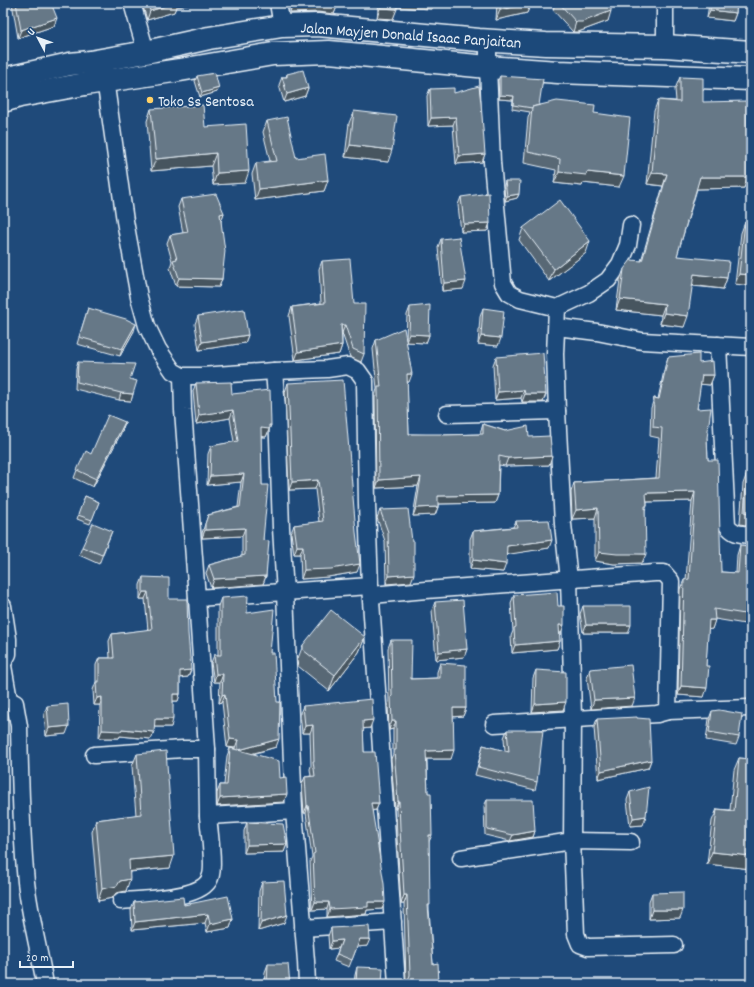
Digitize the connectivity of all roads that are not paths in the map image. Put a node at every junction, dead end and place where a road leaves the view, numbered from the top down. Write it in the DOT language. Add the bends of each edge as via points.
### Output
graph roads {
  1 [pos="132,3"];
  2 [pos="278,3"];
  3 [pos="665,3"];
  4 [pos="282,26"];
  5 [pos="488,40"];
  6 [pos="665,46"];
  7 [pos="146,52"];
  8 [pos="751,52"];
  9 [pos="101,60"];
  10 [pos="488,67"];
  11 [pos="751,78"];
  12 [pos="3,79"];
  13 [pos="105,82"];
  14 [pos="3,101"];
  15 [pos="631,225"];
  16 [pos="557,308"];
  17 [pos="557,327"];
  18 [pos="718,345"];
  19 [pos="751,347"];
  20 [pos="274,371"];
  21 [pos="182,376"];
  22 [pos="557,411"];
  23 [pos="447,414"];
  24 [pos="751,535"];
  25 [pos="569,580"];
  26 [pos="371,591"];
  27 [pos="285,593"];
  28 [pos="197,598"];
  29 [pos="3,606"];
  30 [pos="3,664"];
  31 [pos="6,699"];
  32 [pos="749,708"];
  33 [pos="668,711"];
  34 [pos="573,718"];
  35 [pos="494,724"];
  36 [pos="207,749"];
  37 [pos="94,755"];
  38 [pos="294,811"];
  39 [pos="208,816"];
  40 [pos="572,841"];
  41 [pos="631,842"];
  42 [pos="461,858"];
  43 [pos="121,901"];
  44 [pos="393,922"];
  45 [pos="303,928"];
  46 [pos="674,945"];
  47 [pos="45,984"];
  48 [pos="307,984"];
  49 [pos="397,984"];
  1 -- 7 [label="street"];
  2 -- 4 [label="street"];
  3 -- 6 [label="street"];
  4 -- 5 [label="highway, Jalan Mayjen Donald Isaac Panjaitan" via="318,25"];
  4 -- 7 [label="highway, Jalan Mayjen Donald Isaac Panjaitan"];
  5 -- 6 [label="highway, Jalan Mayjen Donald Isaac Panjaitan" via="546,44"];
  5 -- 10 [label="street"];
  6 -- 8 [label="highway, Jalan Mayjen Donald Isaac Panjaitan"];
  7 -- 9 [label="highway, Jalan Mayjen Donald Isaac Panjaitan"];
  9 -- 12 [label="highway, Jalan Mayjen Donald Isaac Panjaitan"];
  9 -- 13 [label="street"];
  10 -- 11 [label="highway, Jalan Mayjen Donald Isaac Panjaitan" via="558,72"];
  10 -- 13 [label="highway, Jalan Mayjen Donald Isaac Panjaitan" via="329,52 273,54"];
  10 -- 16 [label="street" via="492,162 503,283 509,293 520,299"];
  13 -- 14 [label="highway, Jalan Mayjen Donald Isaac Panjaitan"];
  13 -- 21 [label="street" via="138,297 147,326 158,349 174,371"];
  15 -- 16 [label="street" via="628,245 620,264 608,280 589,293"];
  16 -- 17 [label="street"];
  17 -- 18 [label="street" via="642,341"];
  17 -- 22 [label="street"];
  18 -- 19 [label="street"];
  18 -- 24 [label="street" via="727,525 731,531"];
  20 -- 21 [label="street"];
  20 -- 26 [label="street" via="348,366 358,371 365,381"];
  20 -- 27 [label="street"];
  21 -- 28 [label="street"];
  22 -- 23 [label="street"];
  22 -- 25 [label="street" via="563,524"];
  25 -- 26 [label="street"];
  25 -- 33 [label="street" via="655,573 664,573 668,577 671,582"];
  25 -- 34 [label="street"];
  26 -- 27 [label="street"];
  26 -- 44 [label="street"];
  27 -- 28 [label="street"];
  27 -- 38 [label="street"];
  28 -- 36 [label="street"];
  29 -- 30 [label="street" via="8,654"];
  30 -- 31 [label="street"];
  31 -- 47 [label="street" via="15,703 26,882"];
  32 -- 33 [label="street"];
  33 -- 34 [label="street" via="657,714"];
  34 -- 35 [label="street"];
  34 -- 40 [label="street"];
  36 -- 37 [label="street"];
  36 -- 39 [label="street"];
  38 -- 39 [label="street"];
  38 -- 45 [label="street"];
  39 -- 43 [label="street" via="210,878 200,889 184,895"];
  40 -- 41 [label="street"];
  40 -- 42 [label="street"];
  40 -- 46 [label="street" via="576,934 580,944 588,947"];
  44 -- 45 [label="street"];
  44 -- 49 [label="street"];
  45 -- 48 [label="street"];
}
